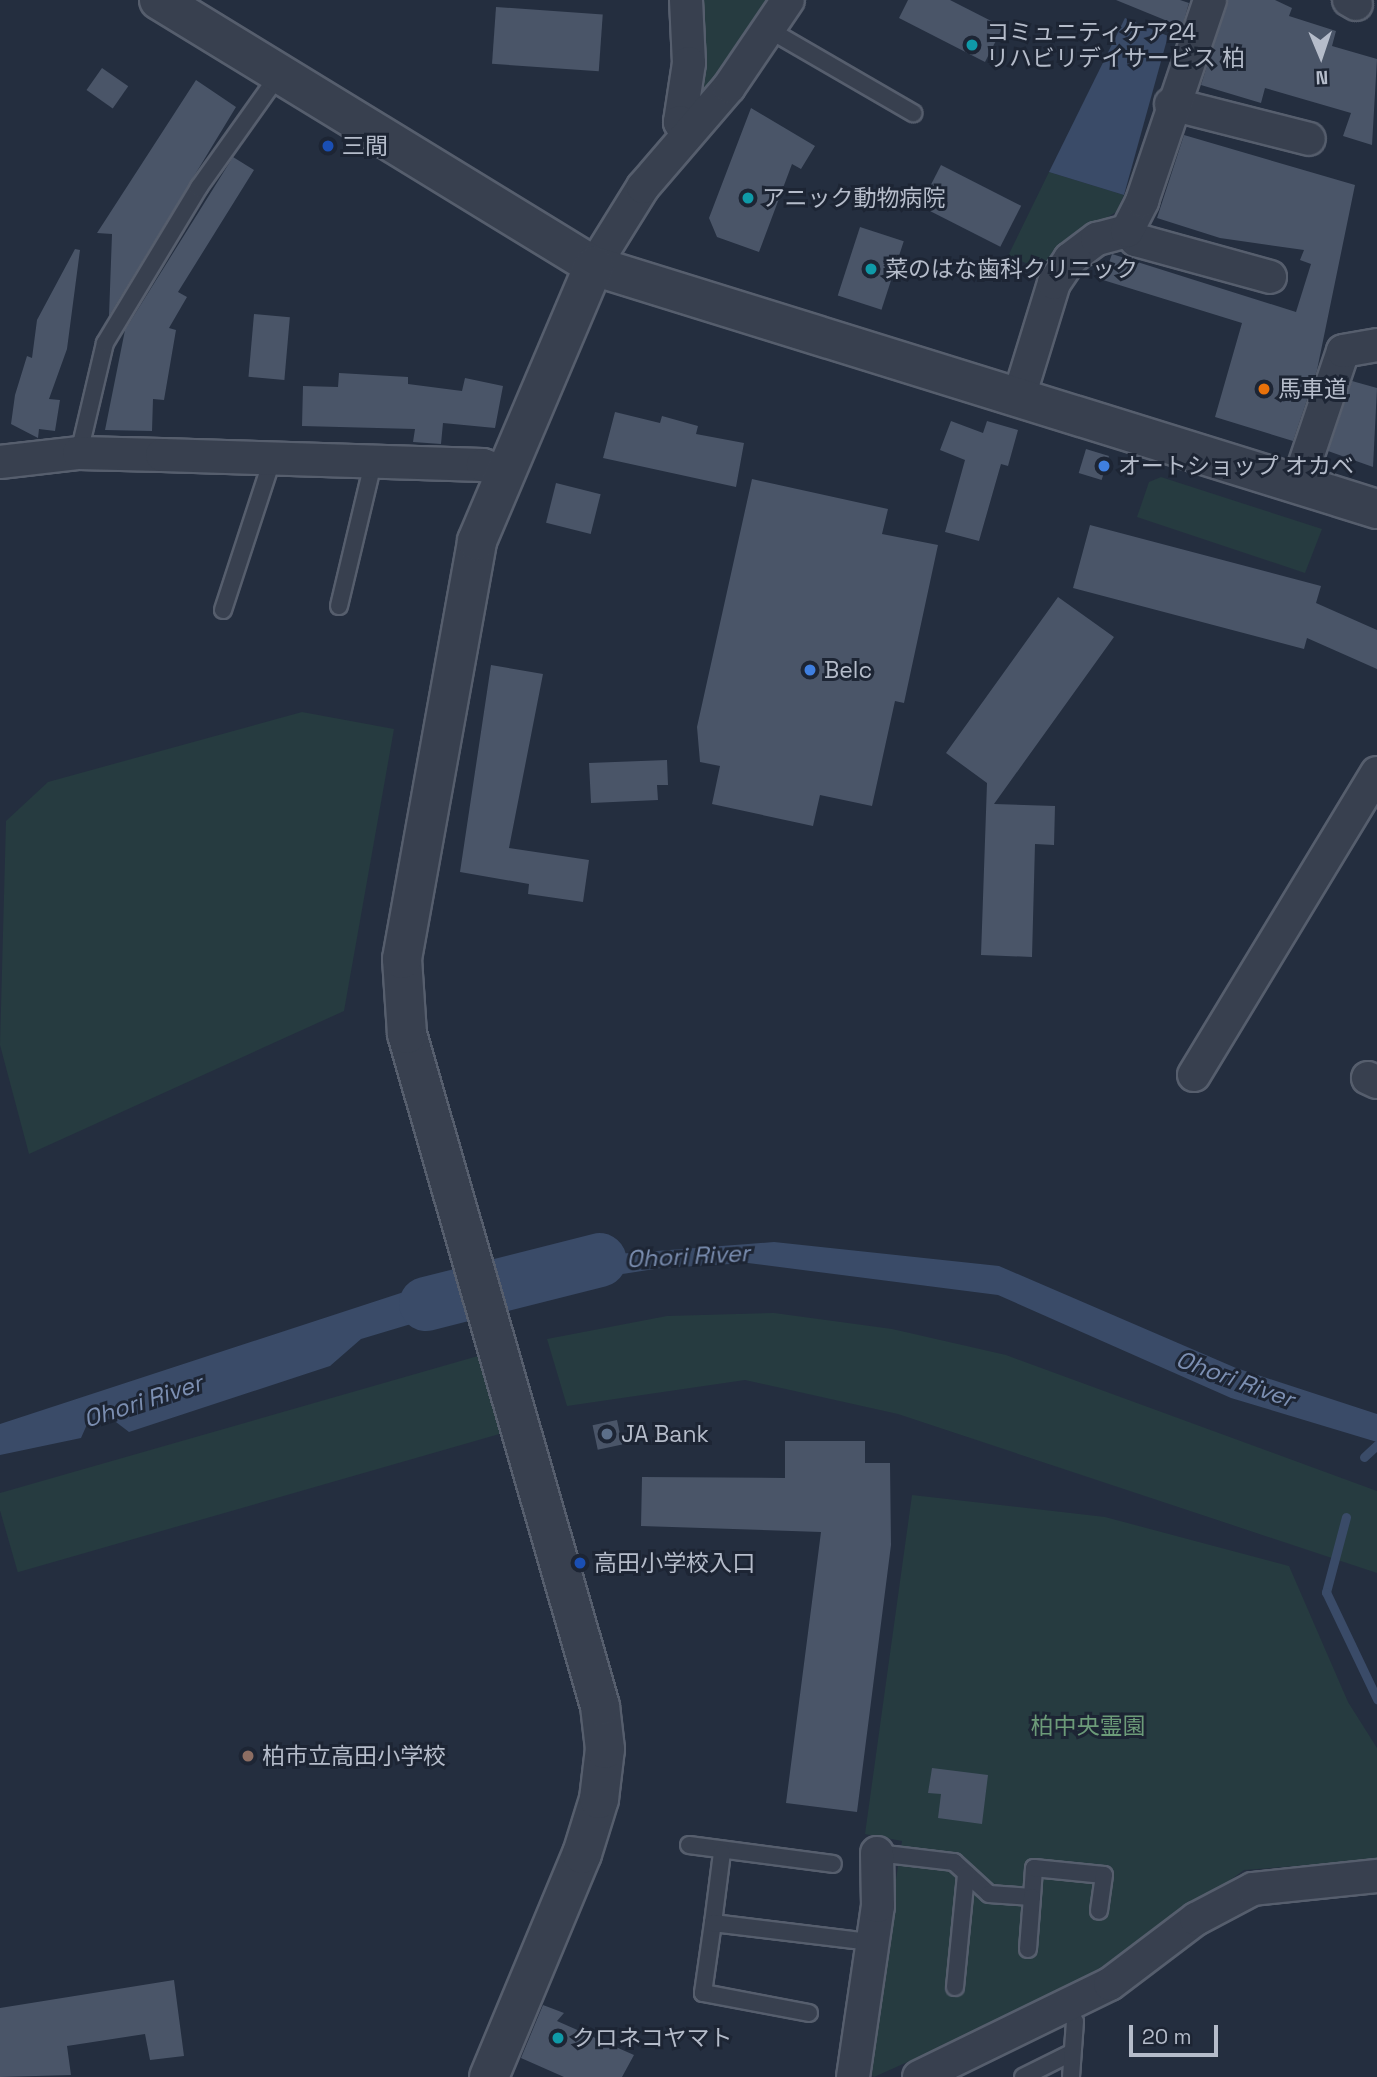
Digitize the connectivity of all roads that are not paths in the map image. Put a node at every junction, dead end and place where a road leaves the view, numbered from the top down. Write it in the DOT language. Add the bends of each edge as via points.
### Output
graph roads {
  1 [pos="159,0"];
  2 [pos="686,0"];
  3 [pos="788,0"];
  4 [pos="1210,0"];
  5 [pos="768,29"];
  6 [pos="278,76"];
  7 [pos="1171,104"];
  8 [pos="913,113"];
  9 [pos="686,134"];
  10 [pos="1309,139"];
  11 [pos="1127,231"];
  12 [pos="594,266"];
  13 [pos="1270,277"];
  14 [pos="1377,345"];
  15 [pos="1018,400"];
  16 [pos="79,453"];
  17 [pos="272,460"];
  18 [pos="0,462"];
  19 [pos="373,463"];
  20 [pos="505,473"];
  21 [pos="1298,484"];
  22 [pos="1377,509"];
  23 [pos="340,606"];
  24 [pos="223,610"];
  25 [pos="1377,773"];
  26 [pos="1194,1075"];
  27 [pos="689,1845"];
  28 [pos="722,1853"];
  29 [pos="877,1853"];
  30 [pos="833,1864"];
  31 [pos="967,1874"];
  32 [pos="1377,1875"];
  33 [pos="1032,1897"];
  34 [pos="1099,1911"];
  35 [pos="713,1923"];
  36 [pos="871,1942"];
  37 [pos="1028,1949"];
  38 [pos="956,1987"];
  39 [pos="809,2013"];
  40 [pos="1075,2021"];
  41 [pos="1071,2053"];
  42 [pos="489,2077"];
  43 [pos="853,2077"];
  44 [pos="919,2077"];
  45 [pos="1023,2077"];
  46 [pos="1071,2077"];
  1 -- 6 [label="street"];
  2 -- 9 [label="street" via="689,63 681,122"];
  3 -- 5 [label="street"];
  4 -- 7 [label="street"];
  5 -- 8 [label="lane"];
  5 -- 9 [label="street" via="729,87"];
  6 -- 12 [label="street"];
  6 -- 16 [label="lane" via="199,187 106,342"];
  7 -- 10 [label="street"];
  7 -- 11 [label="street"];
  9 -- 12 [label="street" via="619,221"];
  11 -- 13 [label="street" via="1136,240"];
  11 -- 15 [label="street" via="1097,239 1070,258 1054,283"];
  12 -- 15 [label="street"];
  12 -- 20 [label="street"];
  14 -- 21 [label="street" via="1343,351"];
  15 -- 21 [label="street"];
  16 -- 17 [label="street"];
  16 -- 18 [label="street"];
  17 -- 19 [label="street"];
  17 -- 24 [label="lane"];
  19 -- 20 [label="street" via="483,465"];
  19 -- 23 [label="lane"];
  20 -- 42 [label="street" via="471,569 402,959 407,1034 600,1706 605,1749 599,1799 582,1854"];
  21 -- 22 [label="street"];
  25 -- 26 [label="street"];
  27 -- 28 [label="lane"];
  28 -- 30 [label="lane"];
  28 -- 35 [label="lane"];
  29 -- 31 [label="lane" via="954,1862"];
  29 -- 36 [label="street"];
  31 -- 33 [label="lane" via="989,1894"];
  31 -- 38 [label="lane"];
  32 -- 44 [label="street" via="1254,1889 1196,1919 1110,1984"];
  33 -- 34 [label="lane" via="1034,1868 1104,1875"];
  33 -- 37 [label="lane"];
  35 -- 36 [label="lane"];
  35 -- 39 [label="lane" via="703,1993"];
  36 -- 43 [label="street"];
  40 -- 41 [label="lane"];
  41 -- 45 [label="lane"];
  41 -- 46 [label="lane"];
}
